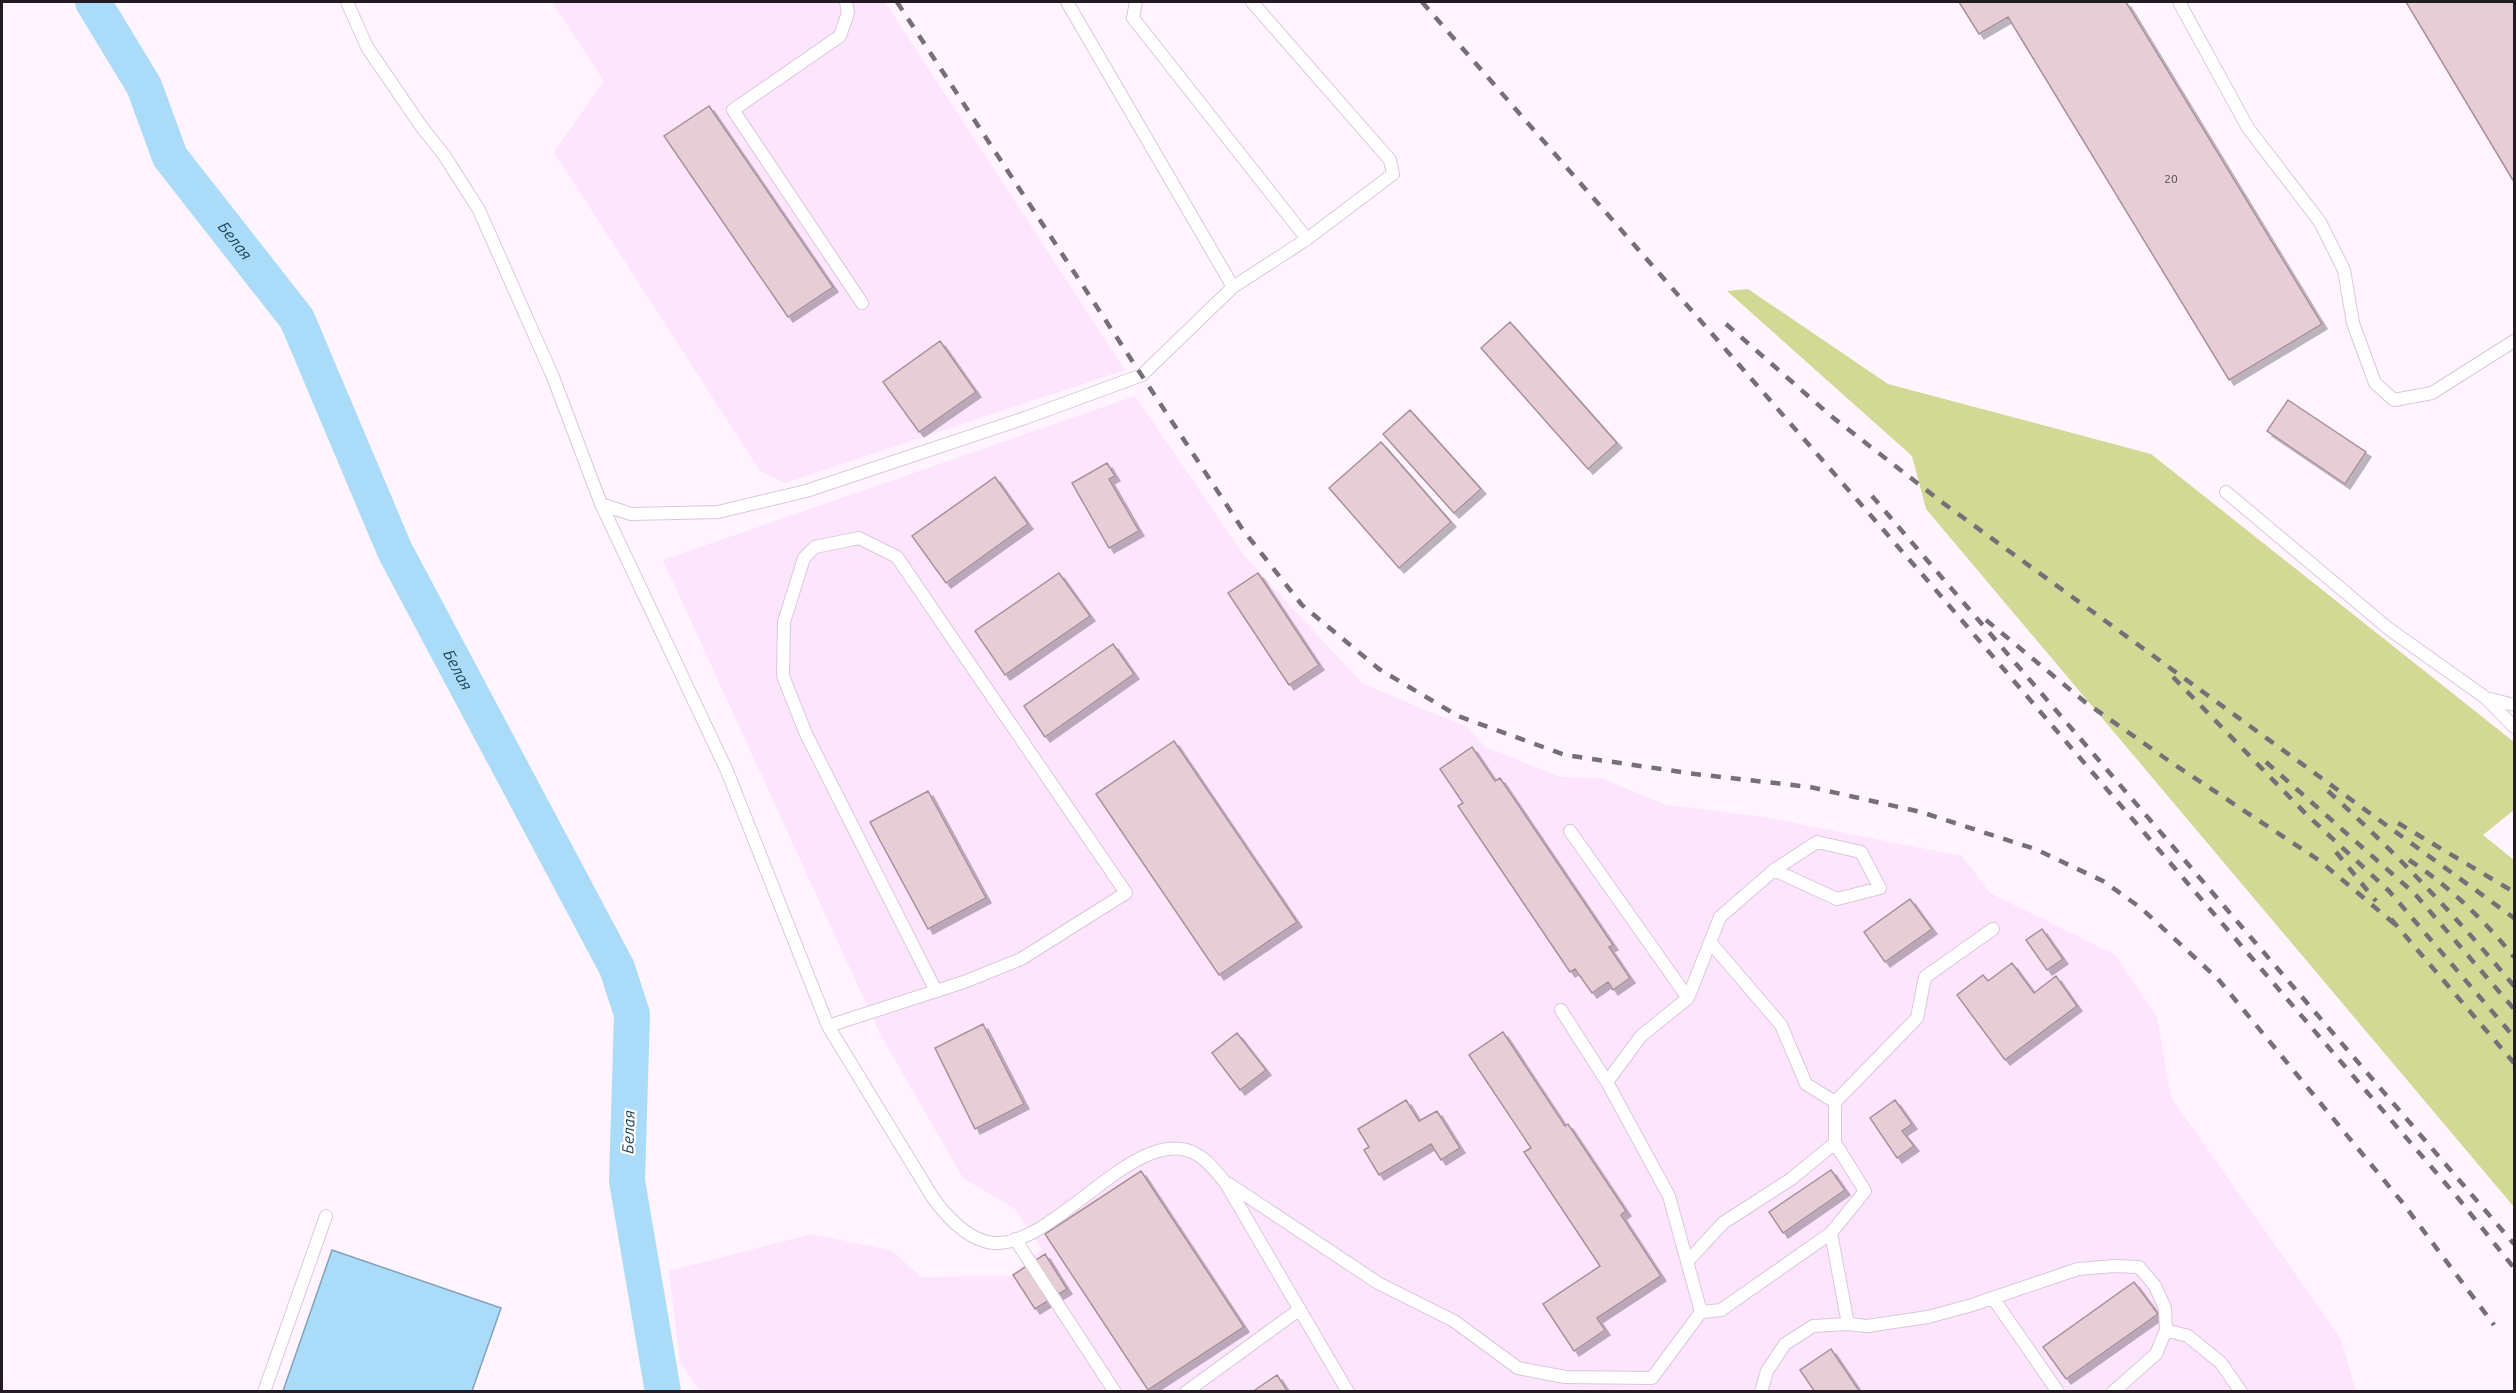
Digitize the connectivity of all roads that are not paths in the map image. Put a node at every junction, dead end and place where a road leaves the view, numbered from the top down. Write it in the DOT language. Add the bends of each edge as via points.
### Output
graph roads {
  1 [pos="347,2"];
  2 [pos="846,2"];
  3 [pos="1067,2"];
  4 [pos="1136,2"];
  5 [pos="1252,2"];
  6 [pos="2179,2"];
  7 [pos="1307,239"];
  8 [pos="1233,288"];
  9 [pos="862,303"];
  10 [pos="2514,340"];
  11 [pos="2226,492"];
  12 [pos="601,504"];
  13 [pos="2486,698"];
  14 [pos="2514,705"];
  15 [pos="2514,727"];
  16 [pos="1570,831"];
  17 [pos="1774,870"];
  18 [pos="1993,929"];
  19 [pos="1710,942"];
  20 [pos="936,991"];
  21 [pos="1688,998"];
  22 [pos="1561,1010"];
  23 [pos="828,1026"];
  24 [pos="1607,1082"];
  25 [pos="1835,1102"];
  26 [pos="1835,1143"];
  27 [pos="1225,1182"];
  28 [pos="326,1216"];
  29 [pos="1831,1233"];
  30 [pos="1015,1239"];
  31 [pos="1687,1262"];
  32 [pos="1993,1298"];
  33 [pos="1300,1309"];
  34 [pos="1701,1312"];
  35 [pos="1848,1324"];
  36 [pos="2166,1330"];
  37 [pos="264,1392"];
  38 [pos="1115,1392"];
  39 [pos="1186,1392"];
  40 [pos="1348,1392"];
  41 [pos="1761,1392"];
  42 [pos="2058,1392"];
  43 [pos="2113,1392"];
  44 [pos="2241,1392"];
  1 -- 12 [label="lane" via="367,47 479,210 553,377"];
  2 -- 9 [label="lane" via="848,13 840,36 733,110"];
  3 -- 8 [label="lane"];
  4 -- 7 [label="lane" via="1133,18"];
  5 -- 7 [label="lane" via="1390,160 1392,174"];
  6 -- 10 [label="lane" via="2248,128 2320,222 2344,270 2353,323 2375,383 2394,400 2433,393"];
  7 -- 8 [label="lane"];
  8 -- 12 [label="lane" via="1142,375 1025,418 806,491 718,512 631,514"];
  11 -- 13 [label="lane" via="2389,629"];
  12 -- 23 [label="lane" via="727,771"];
  13 -- 14 [label="lane"];
  13 -- 15 [label="lane"];
  16 -- 21 [label="lane"];
  17 -- 17 [label="lane" via="1817,842 1861,852 1880,888 1837,899"];
  17 -- 19 [label="lane" via="1720,917"];
  18 -- 25 [label="lane" via="1925,977 1917,1018"];
  19 -- 21 [label="lane"];
  19 -- 25 [label="lane" via="1781,1025 1806,1084"];
  20 -- 20 [label="lane" via="1021,959 1126,893 897,556 859,538 815,547 804,558 784,622 783,676 806,734"];
  20 -- 23 [label="lane"];
  21 -- 24 [label="lane" via="1641,1036"];
  22 -- 24 [label="lane"];
  23 -- 30 [label="lane" via="943,1211 978,1239 995,1243"];
  24 -- 31 [label="lane" via="1669,1196"];
  25 -- 26 [label="lane"];
  26 -- 29 [label="lane" via="1865,1191"];
  26 -- 31 [label="lane" via="1791,1179 1723,1223"];
  27 -- 30 [label="lane" via="1194,1153 1178,1148 1160,1149 1133,1162 1051,1220"];
  27 -- 33 [label="lane"];
  27 -- 34 [label="lane" via="1378,1283 1454,1322 1518,1368 1565,1377 1652,1378"];
  28 -- 37 [label="lane"];
  29 -- 34 [label="lane" via="1721,1310"];
  29 -- 35 [label="lane"];
  30 -- 38 [label="lane"];
  31 -- 34 [label="lane"];
  32 -- 35 [label="lane" via="1928,1317 1867,1326"];
  32 -- 36 [label="lane" via="2078,1269 2139,1267 2166,1308"];
  32 -- 42 [label="lane"];
  33 -- 39 [label="lane"];
  33 -- 40 [label="lane"];
  35 -- 41 [label="lane" via="1813,1326 1785,1344 1767,1371"];
  36 -- 43 [label="lane" via="2156,1354"];
  36 -- 44 [label="lane" via="2196,1342 2221,1363"];
}
